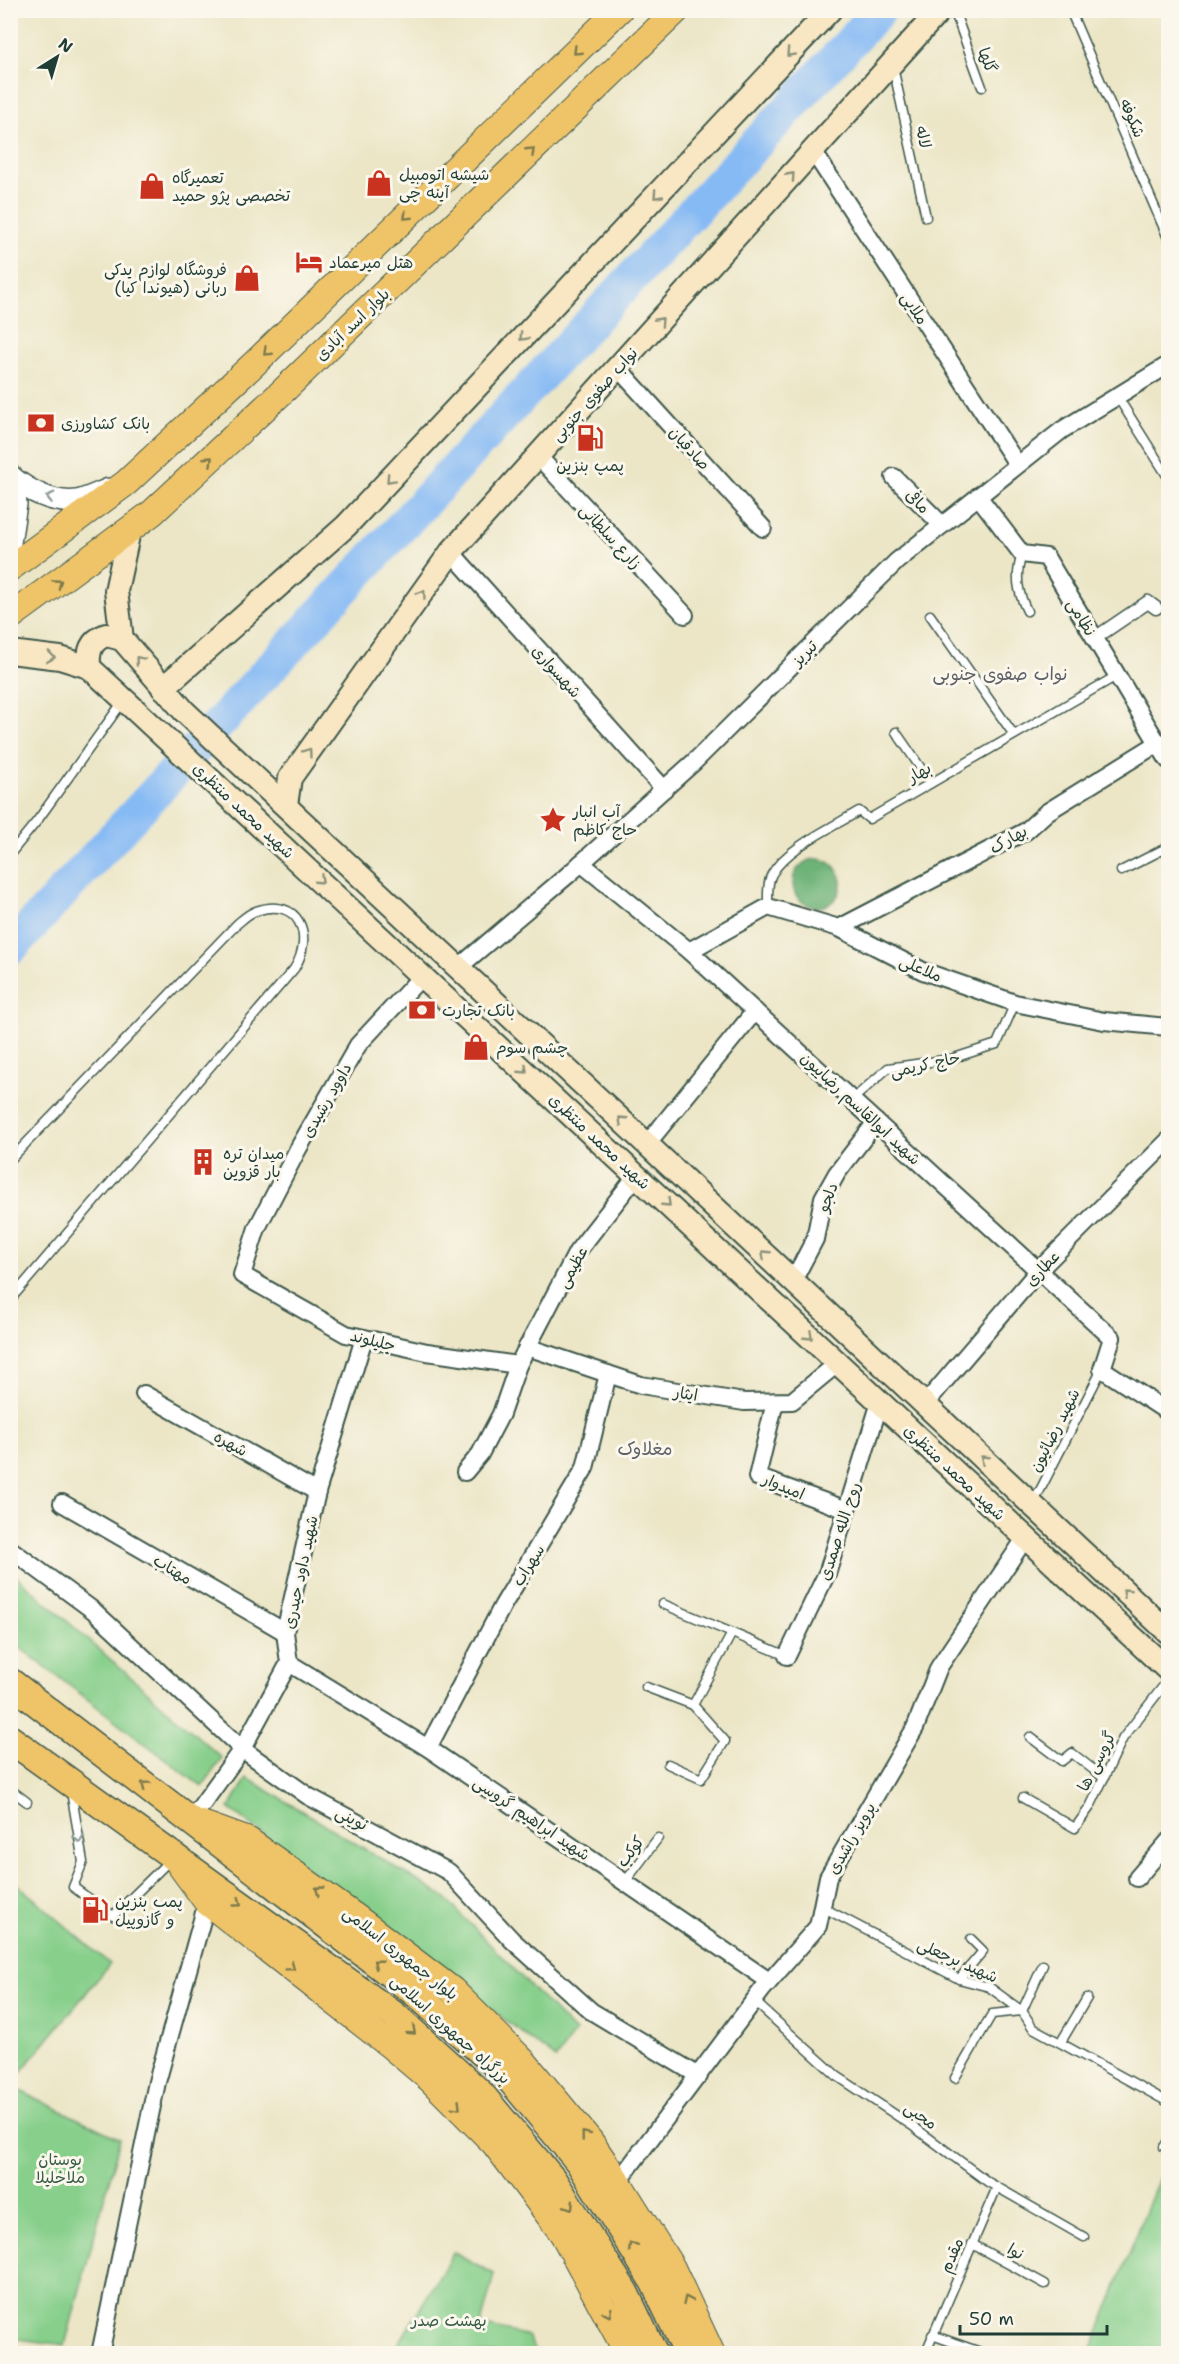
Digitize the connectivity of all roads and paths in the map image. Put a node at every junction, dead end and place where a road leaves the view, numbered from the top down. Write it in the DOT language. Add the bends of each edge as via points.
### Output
graph roads {
  1 [pos="619,10"];
  2 [pos="677,10"];
  3 [pos="831,10"];
  4 [pos="940,10"];
  5 [pos="954,10"];
  6 [pos="1070,10"];
  7 [pos="893,63"];
  8 [pos="982,87"];
  9 [pos="813,151"];
  10 [pos="472,153"];
  11 [pos="500,181"];
  12 [pos="428,195"];
  13 [pos="926,217"];
  14 [pos="456,224"];
  15 [pos="1168,238"];
  16 [pos="1168,364"];
  17 [pos="618,368"];
  18 [pos="1117,396"];
  19 [pos="538,456"];
  20 [pos="1017,464"];
  21 [pos="11,477"];
  22 [pos="894,477"];
  23 [pos="1168,477"];
  24 [pos="126,483"];
  25 [pos="978,496"];
  26 [pos="942,525"];
  27 [pos="763,528"];
  28 [pos="129,531"];
  29 [pos="10,543"];
  30 [pos="451,552"];
  31 [pos="1022,554"];
  32 [pos="10,568"];
  33 [pos="1156,608"];
  34 [pos="1027,611"];
  35 [pos="685,615"];
  36 [pos="930,615"];
  37 [pos="10,617"];
  38 [pos="1095,638"];
  39 [pos="123,639"];
  40 [pos="10,652"];
  41 [pos="89,667"];
  42 [pos="1118,675"];
  43 [pos="169,683"];
  44 [pos="124,699"];
  45 [pos="896,732"];
  46 [pos="1014,735"];
  47 [pos="1164,739"];
  48 [pos="1168,760"];
  49 [pos="263,775"];
  50 [pos="290,778"];
  51 [pos="931,783"];
  52 [pos="664,789"];
  53 [pos="286,805"];
  54 [pos="1168,848"];
  55 [pos="10,854"];
  56 [pos="581,863"];
  57 [pos="1121,871"];
  58 [pos="768,906"];
  59 [pos="839,928"];
  60 [pos="689,951"];
  61 [pos="459,967"];
  62 [pos="422,975"];
  63 [pos="1015,1003"];
  64 [pos="755,1011"];
  65 [pos="1168,1028"];
  66 [pos="852,1100"];
  67 [pos="876,1122"];
  68 [pos="1168,1141"];
  69 [pos="648,1144"];
  70 [pos="10,1160"];
  71 [pos="637,1175"];
  72 [pos="1039,1270"];
  73 [pos="242,1275"];
  74 [pos="793,1281"];
  75 [pos="10,1300"];
  76 [pos="364,1338"];
  77 [pos="527,1347"];
  78 [pos="838,1363"];
  79 [pos="518,1365"];
  80 [pos="1102,1369"];
  81 [pos="608,1374"];
  82 [pos="144,1395"];
  83 [pos="775,1401"];
  84 [pos="880,1402"];
  85 [pos="925,1404"];
  86 [pos="1168,1412"];
  87 [pos="465,1472"];
  88 [pos="317,1492"];
  89 [pos="62,1503"];
  90 [pos="1032,1505"];
  91 [pos="847,1510"];
  92 [pos="1026,1537"];
  93 [pos="10,1549"];
  94 [pos="663,1604"];
  95 [pos="285,1632"];
  96 [pos="1168,1632"];
  97 [pos="732,1633"];
  98 [pos="787,1656"];
  99 [pos="289,1663"];
  100 [pos="1168,1670"];
  101 [pos="1168,1680"];
  102 [pos="10,1682"];
  103 [pos="646,1687"];
  104 [pos="693,1705"];
  105 [pos="1030,1737"];
  106 [pos="10,1739"];
  107 [pos="428,1748"];
  108 [pos="242,1749"];
  109 [pos="668,1764"];
  110 [pos="1104,1778"];
  111 [pos="69,1782"];
  112 [pos="10,1789"];
  113 [pos="1023,1798"];
  114 [pos="27,1802"];
  115 [pos="191,1820"];
  116 [pos="658,1838"];
  117 [pos="1167,1846"];
  118 [pos="174,1856"];
  119 [pos="1137,1878"];
  120 [pos="625,1882"];
  121 [pos="207,1902"];
  122 [pos="822,1907"];
  123 [pos="970,1939"];
  124 [pos="1043,1965"];
  125 [pos="959,1979"];
  126 [pos="770,1981"];
  127 [pos="1087,1998"];
  128 [pos="754,2001"];
  129 [pos="1022,2011"];
  130 [pos="1061,2043"];
  131 [pos="699,2076"];
  132 [pos="955,2078"];
  133 [pos="1168,2102"];
  134 [pos="618,2182"];
  135 [pos="997,2187"];
  136 [pos="1084,2237"];
  137 [pos="972,2244"];
  138 [pos="1045,2284"];
  139 [pos="933,2335"];
  140 [pos="100,2354"];
  141 [pos="628,2354"];
  142 [pos="654,2354"];
  143 [pos="688,2354"];
  144 [pos="712,2354"];
  145 [pos="924,2354"];
  146 [pos="986,2354"];
  1 -- 10 [label="main road, one-way"];
  11 -- 2 [label="main road, بلوار اسد آبادی, one-way"];
  3 -- 43 [label="main road, one-way" via="346,526"];
  4 -- 7 [label="main road, نواب صفوی جنوبی"];
  5 -- 8 [label="lane, گلها"];
  6 -- 15 [label="lane, شکوفه"];
  7 -- 9 [label="main road, نواب صفوی جنوبی"];
  7 -- 13 [label="lane, لاله"];
  17 -- 9 [label="main road, نواب صفوی جنوبی, one-way"];
  9 -- 20 [label="street, ملایی"];
  10 -- 11 [label="main road" via="485,174"];
  10 -- 12 [label="main road"];
  11 -- 14 [label="main road, بلوار اسد آبادی"];
  12 -- 14 [label="main road" via="443,202"];
  12 -- 24 [label="main road, one-way"];
  28 -- 14 [label="main road, بلوار اسد آبادی, one-way" via="282,392"];
  16 -- 18 [label="street, تبریز"];
  17 -- 19 [label="main road, نواب صفوی جنوبی"];
  17 -- 27 [label="street, صادقیان"];
  18 -- 20 [label="street, تبریز" via="1062,429"];
  18 -- 23 [label="lane"];
  19 -- 30 [label="main road, نواب صفوی جنوبی"];
  19 -- 35 [label="street, زارع سلطانی"];
  20 -- 25 [label="street, تبریز"];
  24 -- 21 [label="street, one-way" via="76,501 42,495"];
  21 -- 29 [label="street" via="16,504"];
  22 -- 26 [label="street, مافی"];
  24 -- 32 [label="main road"];
  25 -- 26 [label="street, تبریز"];
  25 -- 31 [label="street"];
  26 -- 52 [label="street, تبریز" via="897,561"];
  37 -- 28 [label="main road, بلوار اسد آبادی, one-way"];
  28 -- 39 [label="main road" via="117,591"];
  50 -- 30 [label="main road, نواب صفوی جنوبی, one-way"];
  30 -- 52 [label="street, شهسواری"];
  31 -- 34 [label="lane" via="1018,567 1019,595"];
  31 -- 38 [label="street, نظامی" via="1046,557"];
  33 -- 38 [label="street" via="1148,602"];
  36 -- 46 [label="lane"];
  38 -- 42 [label="street, نظامی"];
  39 -- 41 [label="main road" via="106,635 95,641 89,653"];
  43 -- 39 [label="main road, شهید محمد منتظری, one-way"];
  40 -- 41 [label="main road, شهید محمد منتظری, one-way" via="60,658"];
  41 -- 44 [label="main road, شهید محمد منتظری"];
  42 -- 46 [label="lane, بهار"];
  42 -- 47 [label="street, نظامی"];
  43 -- 49 [label="main road, شهید محمد منتظری" via="188,707"];
  44 -- 55 [label="lane"];
  44 -- 62 [label="main road, شهید محمد منتظری, one-way"];
  45 -- 51 [label="lane"];
  46 -- 51 [label="lane, بهار"];
  47 -- 48 [label="street, نظامی"];
  47 -- 59 [label="street, بهارک" via="1047,812 1026,831"];
  49 -- 50 [label="main road"];
  49 -- 53 [label="main road, شهید محمد منتظری"];
  50 -- 53 [label="main road, نواب صفوی جنوبی"];
  51 -- 58 [label="lane, بهار" via="869,819 859,811 781,861 770,876"];
  52 -- 56 [label="street, تبریز"];
  53 -- 61 [label="main road, شهید محمد منتظری"];
  54 -- 57 [label="lane"];
  56 -- 60 [label="street, شهید ابوالقاسم رضاییون"];
  56 -- 61 [label="street, تبریز"];
  58 -- 59 [label="street, ملاعلی"];
  58 -- 60 [label="street"];
  59 -- 63 [label="street, ملاعلی" via="922,971"];
  60 -- 64 [label="street, شهید ابوالقاسم رضاییون"];
  69 -- 61 [label="main road, شهید محمد منتظری, one-way"];
  62 -- 71 [label="main road, شهید محمد منتظری, one-way"];
  62 -- 73 [label="street, داوود رشیدی" via="358,1045 257,1228"];
  63 -- 65 [label="street, ملاعلی" via="1104,1021"];
  63 -- 66 [label="lane, حاج کریمی" via="997,1044 951,1059 888,1068"];
  64 -- 66 [label="street, شهید ابوالقاسم رضاییون"];
  64 -- 69 [label="street"];
  66 -- 67 [label="street, شهید ابوالقاسم رضاییون"];
  67 -- 72 [label="street, شهید ابوالقاسم رضاییون"];
  67 -- 74 [label="street, دلجو" via="823,1198 815,1239"];
  68 -- 72 [label="street, عطاری"];
  74 -- 69 [label="main road, شهید محمد منتظری, one-way"];
  70 -- 75 [label="lane" via="253,911 272,907 293,914 303,926 302,957 294,969"];
  71 -- 77 [label="street, عظیمی" via="578,1252"];
  71 -- 78 [label="main road, شهید محمد منتظری, one-way"];
  72 -- 80 [label="street, شهید ابوالقاسم رضاییون" via="1112,1338"];
  72 -- 85 [label="street, عطاری"];
  73 -- 76 [label="street, جلیلوند" via="346,1334"];
  74 -- 85 [label="main road, شهید محمد منتظری"];
  76 -- 79 [label="street, جلیلوند" via="427,1353"];
  76 -- 88 [label="street, شهید داود حیدری"];
  77 -- 79 [label="street, عظیمی"];
  77 -- 81 [label="street, ایثار"];
  78 -- 83 [label="street, ایثار" via="792,1401"];
  78 -- 84 [label="main road, شهید محمد منتظری"];
  79 -- 87 [label="street, عظیمی" via="501,1414 480,1454"];
  80 -- 86 [label="street"];
  80 -- 90 [label="lane, شهید رضائیون"];
  81 -- 83 [label="street, ایثار" via="641,1385 744,1402"];
  81 -- 107 [label="street, سهراب" via="585,1468 503,1605"];
  82 -- 88 [label="street, شهره"];
  83 -- 91 [label="street, امیدوار" via="757,1478"];
  84 -- 91 [label="street, روح الله صمدی"];
  84 -- 92 [label="main road, شهید محمد منتظری"];
  90 -- 85 [label="main road, شهید محمد منتظری, one-way"];
  88 -- 95 [label="street, شهید داود حیدری"];
  89 -- 95 [label="street, مهتاب"];
  96 -- 90 [label="main road, شهید محمد منتظری, one-way"];
  91 -- 98 [label="street, روح الله صمدی" via="828,1571"];
  92 -- 100 [label="main road, شهید محمد منتظری"];
  92 -- 122 [label="street, پرویز راشدی" via="939,1667 915,1728 828,1877"];
  93 -- 108 [label="street, نوینی" via="94,1611"];
  94 -- 97 [label="lane"];
  95 -- 99 [label="street, شهید داود حیدری"];
  97 -- 98 [label="lane"];
  97 -- 104 [label="lane"];
  99 -- 107 [label="street, شهید ابراهیم گروسی"];
  99 -- 108 [label="street"];
  101 -- 110 [label="lane, گروسی ها" via="1123,1738"];
  115 -- 102 [label="highway, بلوار جمهوری اسلامی, one-way"];
  103 -- 104 [label="lane"];
  104 -- 109 [label="lane" via="725,1741 701,1779"];
  105 -- 110 [label="lane" via="1062,1761 1072,1753"];
  106 -- 111 [label="highway"];
  107 -- 120 [label="street, شهید ابراهیم گروسی"];
  108 -- 115 [label="street"];
  108 -- 131 [label="street, نوینی" via="308,1796 449,1872 512,1940 591,2011"];
  110 -- 113 [label="lane, گروسی ها" via="1076,1828"];
  111 -- 118 [label="highway"];
  111 -- 118 [label="lane, one-way" via="83,1862 73,1887 113,1916"];
  112 -- 114 [label="lane"];
  134 -- 115 [label="main road, بلوار جمهوری اسلامی, one-way" via="590,2141 525,2063 452,1990 249,1841"];
  143 -- 115 [label="highway, بزرگراه جمهوری اسلامی, one-way" via="654,2282 579,2162 504,2073 414,1992"];
  116 -- 120 [label="lane, کوکب"];
  117 -- 119 [label="street"];
  118 -- 121 [label="main road"];
  118 -- 142 [label="highway, بزرگراه جمهوری اسلامی, one-way" via="394,2015 480,2093 553,2180 625,2294"];
  120 -- 126 [label="street, شهید ابراهیم گروسی"];
  121 -- 140 [label="street" via="157,2082"];
  121 -- 141 [label="main road, one-way" via="393,2047 494,2143 563,2234"];
  122 -- 125 [label="lane, شهید برجعلی"];
  122 -- 126 [label="street, پرویز راشدی" via="818,1926"];
  123 -- 125 [label="lane" via="983,1951"];
  124 -- 129 [label="lane"];
  125 -- 129 [label="lane, شهید برجعلی" via="989,1987"];
  126 -- 128 [label="street, پرویز راشدی"];
  127 -- 130 [label="lane"];
  128 -- 131 [label="street, پرویز راشدی"];
  128 -- 135 [label="lane, محبی" via="837,2076"];
  129 -- 130 [label="lane, شهید برجعلی" via="1033,2028"];
  129 -- 132 [label="lane" via="992,2014"];
  130 -- 133 [label="lane, شهید برجعلی"];
  131 -- 134 [label="street, پرویز راشدی"];
  144 -- 134 [label="main road, بلوار جمهوری اسلامی, one-way" via="672,2268"];
  135 -- 136 [label="lane, محبی"];
  135 -- 137 [label="lane, مقدم"];
  137 -- 138 [label="lane, نوا"];
  137 -- 139 [label="lane, مقدم"];
  139 -- 145 [label="lane, مقدم"];
  139 -- 146 [label="lane"];
}
